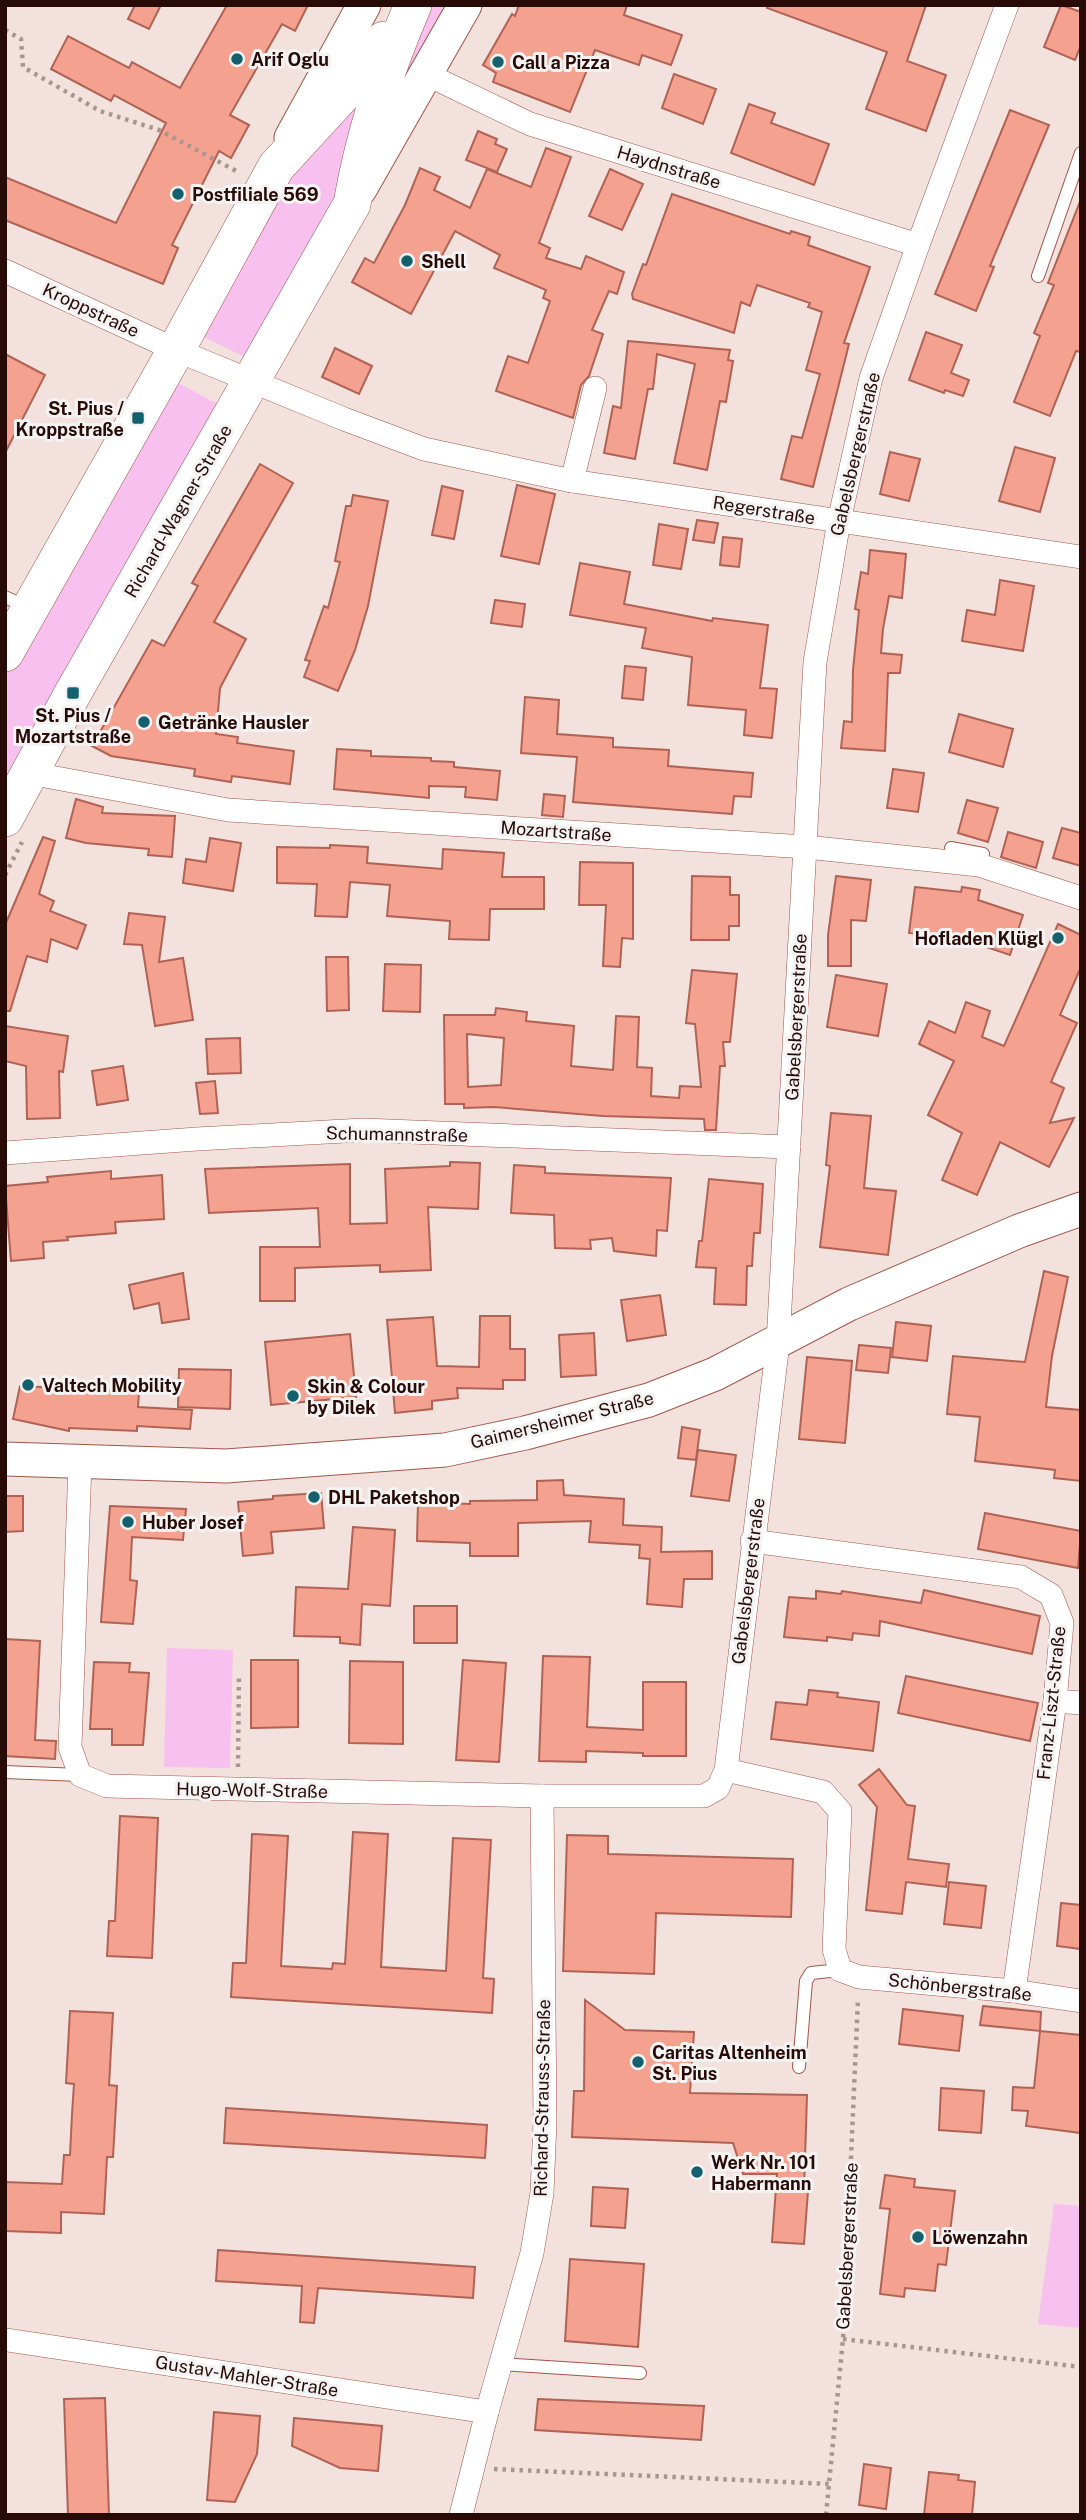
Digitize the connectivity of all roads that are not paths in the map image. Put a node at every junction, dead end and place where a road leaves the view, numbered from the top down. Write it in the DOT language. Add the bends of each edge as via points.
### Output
graph roads {
  1 [pos="407,5"];
  2 [pos="413,5"];
  3 [pos="464,5"];
  4 [pos="1007,5"];
  5 [pos="360,7"];
  6 [pos="426,74"];
  7 [pos="1081,153"];
  8 [pos="270,177"];
  9 [pos="352,204"];
  10 [pos="918,245"];
  11 [pos="5,271"];
  12 [pos="1038,276"];
  13 [pos="176,350"];
  14 [pos="251,381"];
  15 [pos="595,387"];
  16 [pos="572,481"];
  17 [pos="839,521"];
  18 [pos="1081,557"];
  19 [pos="18,603"];
  20 [pos="5,653"];
  21 [pos="29,773"];
  22 [pos="5,818"];
  23 [pos="806,847"];
  24 [pos="951,848"];
  25 [pos="979,865"];
  26 [pos="1081,898"];
  27 [pos="789,1147"];
  28 [pos="5,1153"];
  29 [pos="1081,1209"];
  30 [pos="778,1343"];
  31 [pos="5,1459"];
  32 [pos="80,1463"];
  33 [pos="752,1541"];
  34 [pos="1055,1701"];
  35 [pos="1081,1703"];
  36 [pos="726,1770"];
  37 [pos="5,1772"];
  38 [pos="80,1775"];
  39 [pos="542,1796"];
  40 [pos="850,1973"];
  41 [pos="1014,1991"];
  42 [pos="1081,2001"];
  43 [pos="799,2067"];
  44 [pos="6,2340"];
  45 [pos="500,2364"];
  46 [pos="640,2373"];
  47 [pos="486,2412"];
  48 [pos="461,2515"];
  1 -- 8 [label="main road" via="365,70"];
  2 -- 9 [label="main road, Richard-Wagner-Straße" via="379,88"];
  3 -- 6 [label="street, Richard-Wagner-Straße"];
  4 -- 10 [label="street, Gabelsbergerstraße"];
  5 -- 8 [label="street"];
  6 -- 9 [label="street, Richard-Wagner-Straße"];
  6 -- 10 [label="street, Haydnstraße" via="530,124"];
  7 -- 12 [label="lane"];
  8 -- 13 [label="main road"];
  9 -- 14 [label="main road, Richard-Wagner-Straße"];
  10 -- 17 [label="street, Gabelsbergerstraße" via="871,378"];
  11 -- 13 [label="street, Kroppstraße"];
  13 -- 14 [label="street, Regerstraße"];
  13 -- 19 [label="main road"];
  14 -- 16 [label="street, Regerstraße" via="424,449"];
  14 -- 21 [label="main road, Richard-Wagner-Straße"];
  15 -- 16 [label="street"];
  16 -- 17 [label="street, Regerstraße"];
  17 -- 18 [label="street, Regerstraße"];
  17 -- 23 [label="street, Gabelsbergerstraße" via="816,663"];
  19 -- 20 [label="main road"];
  21 -- 22 [label="main road, Richard-Wagner-Straße"];
  21 -- 23 [label="street, Mozartstraße" via="228,810"];
  23 -- 25 [label="street, Mozartstraße"];
  23 -- 27 [label="street, Gabelsbergerstraße"];
  24 -- 25 [label="lane" via="982,854"];
  25 -- 26 [label="street, Mozartstraße"];
  27 -- 28 [label="street, Schumannstraße" via="363,1130"];
  27 -- 30 [label="street, Gabelsbergerstraße"];
  29 -- 30 [label="street, Gaimersheimer Straße" via="849,1304"];
  30 -- 32 [label="street, Gaimersheimer Straße" via="649,1400 445,1450 226,1466"];
  30 -- 33 [label="street, Gabelsbergerstraße"];
  31 -- 32 [label="street, Gaimersheimer Straße"];
  32 -- 38 [label="street" via="70,1747"];
  33 -- 34 [label="street, Franz-Liszt-Straße" via="1021,1577 1051,1595 1062,1623"];
  33 -- 36 [label="street, Gabelsbergerstraße"];
  34 -- 35 [label="street"];
  34 -- 41 [label="street, Franz-Liszt-Straße"];
  36 -- 39 [label="street, Hugo-Wolf-Straße" via="718,1788 704,1796"];
  36 -- 40 [label="street" via="823,1792 840,1811 834,1949"];
  37 -- 38 [label="lane"];
  38 -- 39 [label="street, Hugo-Wolf-Straße" via="107,1786"];
  39 -- 45 [label="street, Richard-Strauss-Straße" via="542,2193 532,2253"];
  40 -- 41 [label="street, Schönbergstraße"];
  40 -- 43 [label="lane" via="811,1973 806,1981"];
  41 -- 42 [label="street, Schönbergstraße"];
  44 -- 47 [label="street, Gustav-Mahler-Straße"];
  45 -- 46 [label="lane"];
  45 -- 47 [label="street, Richard-Strauss-Straße"];
  47 -- 48 [label="street, Richard-Strauss-Straße"];
}
